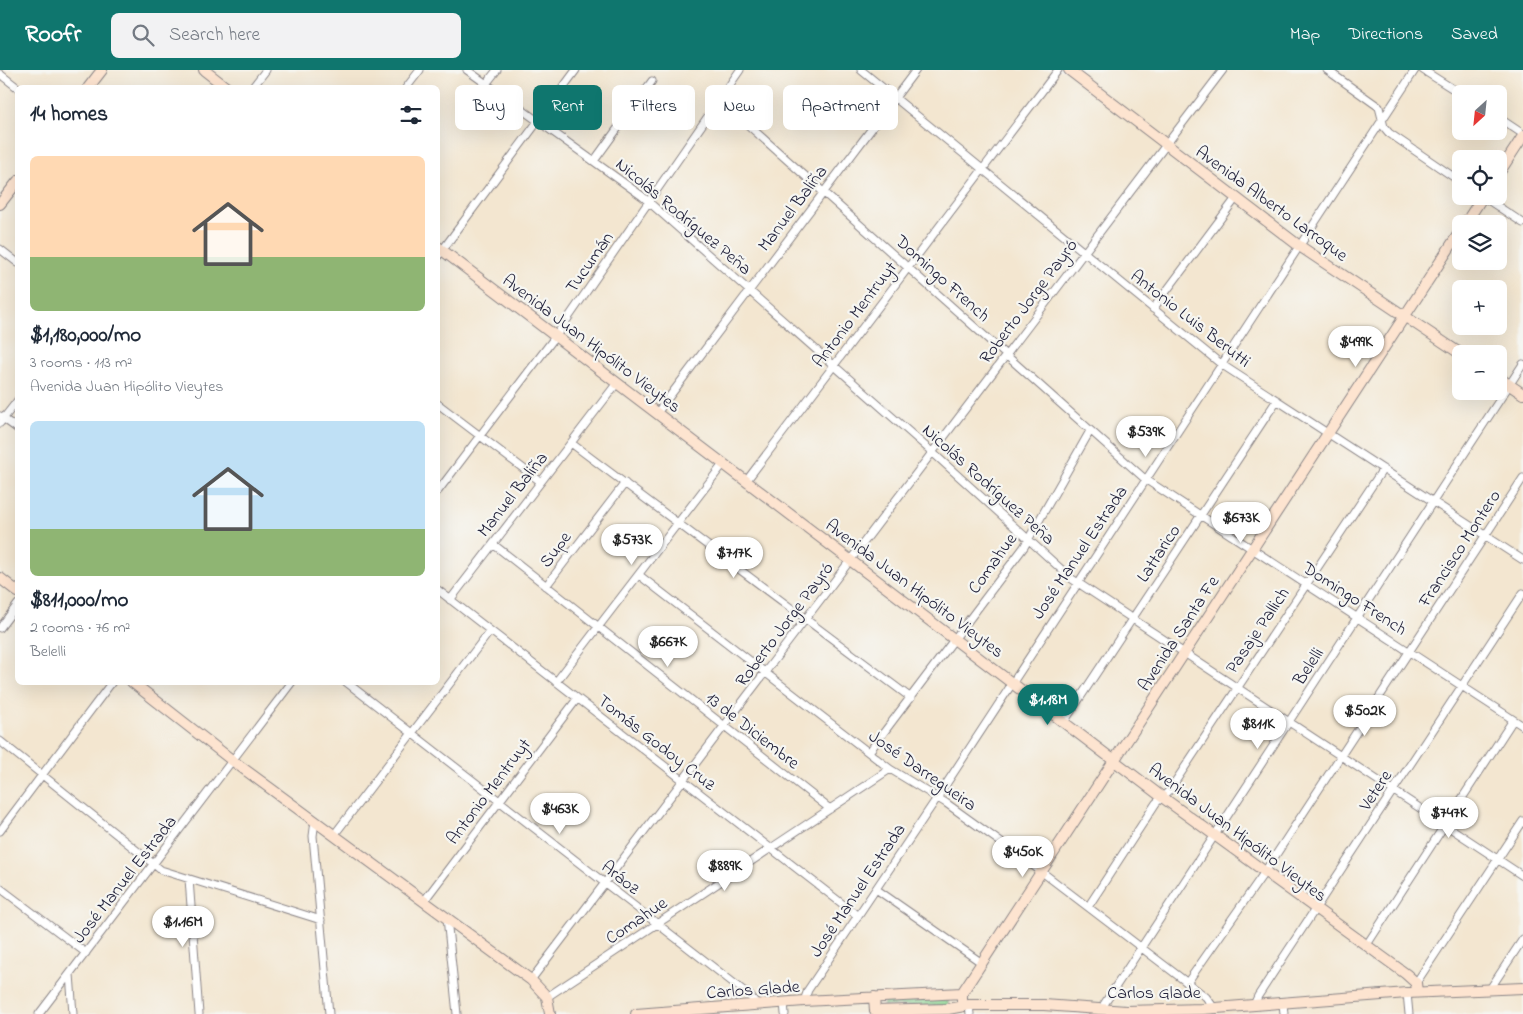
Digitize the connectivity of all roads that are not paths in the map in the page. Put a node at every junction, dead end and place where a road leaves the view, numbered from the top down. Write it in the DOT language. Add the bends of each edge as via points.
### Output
graph roads {
  1 [pos="102,70"];
  2 [pos="204,70"];
  3 [pos="266,70"];
  4 [pos="420,70"];
  5 [pos="467,70"];
  6 [pos="497,70"];
  7 [pos="576,70"];
  8 [pos="740,70"];
  9 [pos="861,70"];
  10 [pos="916,70"];
  11 [pos="1058,70"];
  12 [pos="1069,70"];
  13 [pos="1223,70"];
  14 [pos="1327,70"];
  15 [pos="1415,70"];
  16 [pos="1423,70"];
  17 [pos="0,74"];
  18 [pos="652,81"];
  19 [pos="486,84"];
  20 [pos="90,85"];
  21 [pos="223,85"];
  22 [pos="254,85"];
  23 [pos="408,85"];
  24 [pos="565,85"];
  25 [pos="730,85"];
  26 [pos="880,85"];
  27 [pos="15,86"];
  28 [pos="1452,88"];
  29 [pos="898,94"];
  30 [pos="898,99"];
  31 [pos="533,117"];
  32 [pos="1383,118"];
  33 [pos="705,122"];
  34 [pos="1508,124"];
  35 [pos="533,128"];
  36 [pos="551,130"];
  37 [pos="754,130"];
  38 [pos="871,130"];
  39 [pos="1523,135"];
  40 [pos="1165,145"];
  41 [pos="1507,160"];
  42 [pos="594,161"];
  43 [pos="982,169"];
  44 [pos="1452,176"];
  45 [pos="15,185"];
  46 [pos="823,192"];
  47 [pos="1236,198"];
  48 [pos="649,202"];
  49 [pos="0,204"];
  50 [pos="1496,205"];
  51 [pos="1523,223"];
  52 [pos="1452,244"];
  53 [pos="1298,245"];
  54 [pos="0,249"];
  55 [pos="440,250"];
  56 [pos="1084,251"];
  57 [pos="440,252"];
  58 [pos="15,260"];
  59 [pos="908,267"];
  60 [pos="749,290"];
  61 [pos="1153,310"];
  62 [pos="1405,316"];
  63 [pos="554,337"];
  64 [pos="1452,348"];
  65 [pos="1007,355"];
  66 [pos="1222,364"];
  67 [pos="1523,364"];
  68 [pos="833,365"];
  69 [pos="617,383"];
  70 [pos="1509,385"];
  71 [pos="1523,394"];
  72 [pos="1277,400"];
  73 [pos="15,403"];
  74 [pos="440,406"];
  75 [pos="657,412"];
  76 [pos="1,419"];
  77 [pos="15,427"];
  78 [pos="1090,431"];
  79 [pos="1328,434"];
  80 [pos="480,436"];
  81 [pos="571,442"];
  82 [pos="932,452"];
  83 [pos="724,464"];
  84 [pos="1383,469"];
  85 [pos="1523,478"];
  86 [pos="1145,479"];
  87 [pos="747,480"];
  88 [pos="541,482"];
  89 [pos="625,483"];
  90 [pos="440,487"];
  91 [pos="1434,502"];
  92 [pos="1201,515"];
  93 [pos="678,523"];
  94 [pos="1486,536"];
  95 [pos="1028,540"];
  96 [pos="492,544"];
  97 [pos="1252,549"];
  98 [pos="852,560"];
  99 [pos="1523,560"];
  100 [pos="639,575"];
  101 [pos="0,578"];
  102 [pos="1076,583"];
  103 [pos="1306,583"];
  104 [pos="546,586"];
  105 [pos="15,590"];
  106 [pos="440,592"];
  107 [pos="1523,593"];
  108 [pos="450,600"];
  109 [pos="15,608"];
  110 [pos="1358,617"];
  111 [pos="806,619"];
  112 [pos="1132,620"];
  113 [pos="598,627"];
  114 [pos="0,628"];
  115 [pos="490,631"];
  116 [pos="956,639"];
  117 [pos="1410,651"];
  118 [pos="1184,654"];
  119 [pos="766,673"];
  120 [pos="556,682"];
  121 [pos="1011,682"];
  122 [pos="110,685"];
  123 [pos="136,685"];
  124 [pos="290,685"];
  125 [pos="350,685"];
  126 [pos="1462,686"];
  127 [pos="1236,688"];
  128 [pos="911,698"];
  129 [pos="577,699"];
  130 [pos="1513,720"];
  131 [pos="1064,722"];
  132 [pos="1289,723"];
  133 [pos="724,726"];
  134 [pos="1523,726"];
  135 [pos="412,733"];
  136 [pos="0,741"];
  137 [pos="870,752"];
  138 [pos="1340,756"];
  139 [pos="1114,760"];
  140 [pos="233,761"];
  141 [pos="890,769"];
  142 [pos="43,774"];
  143 [pos="682,781"];
  144 [pos="1393,790"];
  145 [pos="1162,797"];
  146 [pos="937,798"];
  147 [pos="499,801"];
  148 [pos="830,809"];
  149 [pos="315,821"];
  150 [pos="1523,821"];
  151 [pos="1445,824"];
  152 [pos="0,831"];
  153 [pos="334,835"];
  154 [pos="1214,836"];
  155 [pos="769,849"];
  156 [pos="1498,859"];
  157 [pos="154,865"];
  158 [pos="1042,872"];
  159 [pos="1264,873"];
  160 [pos="1523,876"];
  161 [pos="190,879"];
  162 [pos="604,883"];
  163 [pos="0,888"];
  164 [pos="876,890"];
  165 [pos="424,901"];
  166 [pos="1088,907"];
  167 [pos="1315,910"];
  168 [pos="858,916"];
  169 [pos="446,918"];
  170 [pos="321,920"];
  171 [pos="657,924"];
  172 [pos="1523,938"];
  173 [pos="1366,946"];
  174 [pos="1140,948"];
  175 [pos="86,953"];
  176 [pos="982,963"];
  177 [pos="70,974"];
  178 [pos="530,980"];
  179 [pos="1187,983"];
  180 [pos="1523,988"];
  181 [pos="1490,989"];
  182 [pos="1413,990"];
  183 [pos="962,993"];
  184 [pos="547,997"];
  185 [pos="874,997"];
  186 [pos="804,1001"];
  187 [pos="784,1002"];
  188 [pos="1283,1003"];
  189 [pos="757,1004"];
  190 [pos="1254,1005"];
  191 [pos="967,1008"];
  192 [pos="1214,1008"];
  193 [pos="1101,1009"];
  194 [pos="1044,1010"];
  195 [pos="1203,1011"];
  196 [pos="1126,1012"];
  197 [pos="668,1013"];
  198 [pos="875,1013"];
  199 [pos="39,1014"];
  200 [pos="73,1014"];
  201 [pos="199,1014"];
  202 [pos="329,1014"];
  203 [pos="457,1014"];
  204 [pos="550,1014"];
  205 [pos="636,1014"];
  206 [pos="785,1014"];
  207 [pos="1284,1014"];
  208 [pos="1409,1014"];
  1 -- 20 [label="street"];
  2 -- 21 [label="street"];
  3 -- 22 [label="street"];
  4 -- 23 [label="street"];
  5 -- 19 [label="street, Nicolás Rodríguez Peña"];
  6 -- 19 [label="street"];
  7 -- 24 [label="street"];
  8 -- 25 [label="street, Tucumán"];
  9 -- 26 [label="street, Antonio Luis Berutti"];
  10 -- 29 [label="street, Manuel Baliña"];
  11 -- 43 [label="street, Antonio Mentruyt"];
  12 -- 40 [label="street, Avenida Alberto Larroque"];
  13 -- 40 [label="street, Roberto Jorge Payró"];
  14 -- 32 [label="street" via="1379,107"];
  15 -- 32 [label="street, José Manuel Estrada"];
  16 -- 28 [label="street"];
  17 -- 27 [label="street"];
  18 -- 42 [label="street"];
  19 -- 31 [label="street, Nicolás Rodríguez Peña"];
  30 -- 43 [label="street, Antonio Luis Berutti"];
  32 -- 44 [label="street" via="1389,134"];
  32 -- 53 [label="street, José Manuel Estrada"];
  33 -- 48 [label="street, Tucumán"];
  34 -- 39 [label="street"];
  35 -- 55 [label="street"];
  36 -- 42 [label="street, Nicolás Rodríguez Peña"];
  37 -- 46 [label="street, Domingo French"];
  38 -- 46 [label="street, Manuel Baliña"];
  39 -- 41 [label="street"];
  40 -- 47 [label="street, Avenida Alberto Larroque"];
  40 -- 56 [label="street, Roberto Jorge Payró"];
  42 -- 48 [label="street, Nicolás Rodríguez Peña"];
  43 -- 56 [label="street, Antonio Luis Berutti"];
  43 -- 59 [label="street, Antonio Mentruyt"];
  45 -- 49 [label="street"];
  46 -- 59 [label="street, Domingo French"];
  46 -- 60 [label="street, Manuel Baliña"];
  47 -- 53 [label="street, Avenida Alberto Larroque"];
  47 -- 61 [label="street"];
  48 -- 60 [label="street, Nicolás Rodríguez Peña"];
  48 -- 63 [label="street, Tucumán"];
  50 -- 51 [label="street"];
  52 -- 62 [label="street, Avenida Santa Fe"];
  53 -- 62 [label="street, Avenida Alberto Larroque"];
  53 -- 66 [label="street, José Manuel Estrada"];
  54 -- 58 [label="street"];
  56 -- 61 [label="street, Antonio Luis Berutti"];
  56 -- 65 [label="street, Roberto Jorge Payró"];
  57 -- 63 [label="street, Avenida Juan Hipólito Vieytes"];
  59 -- 65 [label="street, Domingo French"];
  59 -- 68 [label="street, Antonio Mentruyt"];
  60 -- 68 [label="street, Nicolás Rodríguez Peña"];
  60 -- 75 [label="street, Manuel Baliña"];
  61 -- 66 [label="street, Antonio Luis Berutti"];
  62 -- 64 [label="street, Avenida Alberto Larroque"];
  62 -- 79 [label="street, Avenida Santa Fe"];
  63 -- 69 [label="street, Avenida Juan Hipólito Vieytes"];
  63 -- 80 [label="street, Tucumán"];
  65 -- 78 [label="street, Domingo French"];
  65 -- 82 [label="street, Roberto Jorge Payró"];
  66 -- 72 [label="street, Antonio Luis Berutti"];
  66 -- 86 [label="street, José Manuel Estrada"];
  67 -- 70 [label="street, Belelli"];
  68 -- 82 [label="street, Nicolás Rodríguez Peña"];
  68 -- 87 [label="street, Antonio Mentruyt"];
  69 -- 75 [label="street, Avenida Juan Hipólito Vieytes"];
  69 -- 81 [label="street, Manuel Baliña"];
  70 -- 71 [label="street"];
  70 -- 91 [label="street, Belelli"];
  72 -- 79 [label="street, Antonio Luis Berutti"];
  72 -- 92 [label="street, Lattarico"];
  73 -- 76 [label="street"];
  74 -- 80 [label="street"];
  75 -- 83 [label="street, Avenida Juan Hipólito Vieytes"];
  76 -- 77 [label="street"];
  78 -- 86 [label="street, Domingo French"];
  78 -- 95 [label="street, Comahue"];
  79 -- 84 [label="street, Antonio Luis Berutti"];
  79 -- 97 [label="street, Avenida Santa Fe"];
  80 -- 88 [label="street"];
  80 -- 90 [label="street, Tucumán"];
  81 -- 88 [label="street, Manuel Baliña"];
  81 -- 89 [label="street"];
  82 -- 95 [label="street, Nicolás Rodríguez Peña"];
  82 -- 98 [label="street, Roberto Jorge Payró"];
  83 -- 87 [label="street, Avenida Juan Hipólito Vieytes"];
  83 -- 93 [label="street"];
  84 -- 91 [label="street, Antonio Luis Berutti"];
  84 -- 103 [label="street, Pasaje Pallich"];
  85 -- 94 [label="street, Francisco Montero"];
  86 -- 92 [label="street, Domingo French"];
  86 -- 102 [label="street, José Manuel Estrada"];
  87 -- 98 [label="street, Avenida Juan Hipólito Vieytes"];
  88 -- 96 [label="street, Manuel Baliña"];
  89 -- 93 [label="street"];
  89 -- 104 [label="street, Supe"];
  91 -- 94 [label="street, Antonio Luis Berutti"];
  91 -- 110 [label="street, Belelli"];
  92 -- 97 [label="street, Domingo French"];
  92 -- 112 [label="street, Lattarico"];
  93 -- 100 [label="street"];
  93 -- 111 [label="street"];
  94 -- 99 [label="street, Antonio Luis Berutti"];
  94 -- 117 [label="street, Francisco Montero"];
  95 -- 102 [label="street, Nicolás Rodríguez Peña"];
  95 -- 116 [label="street, Comahue"];
  96 -- 104 [label="street, 13 de Diciembre"];
  96 -- 108 [label="street, Manuel Baliña"];
  97 -- 103 [label="street, Domingo French"];
  97 -- 118 [label="street, Avenida Santa Fe"];
  98 -- 111 [label="street, Roberto Jorge Payró"];
  98 -- 116 [label="street, Avenida Juan Hipólito Vieytes"];
  100 -- 113 [label="street"];
  100 -- 119 [label="street, José Darregueira"];
  101 -- 105 [label="street"];
  102 -- 112 [label="street, Nicolás Rodríguez Peña"];
  102 -- 121 [label="street, José Manuel Estrada"];
  103 -- 110 [label="street, Domingo French"];
  103 -- 127 [label="street, Pasaje Pallich"];
  104 -- 113 [label="street, 13 de Diciembre"];
  106 -- 108 [label="street, Tomás Godoy Cruz"];
  107 -- 126 [label="street, Vetere"];
  108 -- 115 [label="street, Tomás Godoy Cruz"];
  109 -- 114 [label="street"];
  110 -- 117 [label="street, Domingo French"];
  110 -- 132 [label="street, Belelli"];
  111 -- 119 [label="street, Roberto Jorge Payró"];
  111 -- 128 [label="street"];
  112 -- 118 [label="street, Nicolás Rodríguez Peña"];
  112 -- 131 [label="street, Lattarico"];
  113 -- 120 [label="street"];
  113 -- 133 [label="street, 13 de Diciembre"];
  115 -- 120 [label="street, Tomás Godoy Cruz"];
  115 -- 135 [label="street"];
  116 -- 121 [label="street, Avenida Juan Hipólito Vieytes"];
  116 -- 128 [label="street, Comahue"];
  117 -- 126 [label="street, Domingo French"];
  117 -- 138 [label="street, Francisco Montero"];
  118 -- 127 [label="street, Nicolás Rodríguez Peña"];
  118 -- 139 [label="street, Avenida Santa Fe"];
  119 -- 133 [label="street, Roberto Jorge Payró"];
  119 -- 137 [label="street, José Darregueira"];
  120 -- 129 [label="street, Tomás Godoy Cruz"];
  121 -- 131 [label="street, Avenida Juan Hipólito Vieytes"];
  121 -- 146 [label="street, José Manuel Estrada"];
  122 -- 142 [label="street"];
  123 -- 140 [label="street"];
  124 -- 140 [label="street"];
  125 -- 135 [label="street, Aráoz"];
  126 -- 130 [label="street, Domingo French"];
  126 -- 144 [label="street, Vetere"];
  127 -- 132 [label="street, Nicolás Rodríguez Peña"];
  127 -- 145 [label="street, Pasaje Pallich"];
  128 -- 137 [label="street, Comahue"];
  129 -- 143 [label="street, Tomás Godoy Cruz"];
  129 -- 147 [label="street, Antonio Mentruyt"];
  130 -- 134 [label="street, Domingo French"];
  130 -- 151 [label="street"];
  131 -- 139 [label="street, Avenida Juan Hipólito Vieytes"];
  132 -- 138 [label="street, Nicolás Rodríguez Peña"];
  132 -- 154 [label="street, Belelli"];
  133 -- 143 [label="street, Roberto Jorge Payró"];
  133 -- 148 [label="street, 13 de Diciembre"];
  135 -- 147 [label="street, Aráoz"];
  135 -- 153 [label="street"];
  136 -- 142 [label="street"];
  137 -- 141 [label="street, José Darregueira"];
  138 -- 144 [label="street, Nicolás Rodríguez Peña"];
  138 -- 159 [label="street, Francisco Montero"];
  139 -- 145 [label="street, Avenida Juan Hipólito Vieytes"];
  139 -- 158 [label="street, Avenida Santa Fe"];
  140 -- 149 [label="street"];
  140 -- 157 [label="street, José Manuel Estrada"];
  141 -- 146 [label="street, José Darregueira"];
  141 -- 148 [label="street, Comahue"];
  142 -- 152 [label="street"];
  142 -- 157 [label="street"];
  143 -- 155 [label="street, Tomás Godoy Cruz"];
  143 -- 162 [label="street, Roberto Jorge Payró"];
  144 -- 151 [label="street, Nicolás Rodríguez Peña"];
  144 -- 167 [label="street, Vetere"];
  145 -- 154 [label="street, Avenida Juan Hipólito Vieytes"];
  145 -- 166 [label="street, Pasaje Pallich"];
  146 -- 158 [label="street, José Darregueira"];
  146 -- 164 [label="street, José Manuel Estrada"];
  147 -- 162 [label="street, Aráoz"];
  147 -- 165 [label="street, Antonio Mentruyt"];
  148 -- 155 [label="street, Comahue"];
  149 -- 153 [label="street"];
  149 -- 170 [label="street" via="313,836"];
  150 -- 156 [label="street"];
  151 -- 156 [label="street, Nicolás Rodríguez Peña"];
  151 -- 173 [label="street"];
  153 -- 165 [label="street"];
  154 -- 159 [label="street, Avenida Juan Hipólito Vieytes"];
  154 -- 174 [label="street, Belelli"];
  155 -- 168 [label="street, Tomás Godoy Cruz"];
  155 -- 171 [label="street, Comahue"];
  156 -- 160 [label="street, Nicolás Rodríguez Peña"];
  156 -- 182 [label="street"];
  157 -- 161 [label="street"];
  157 -- 175 [label="street, José Manuel Estrada"];
  158 -- 166 [label="street, José Darregueira"];
  158 -- 176 [label="street, Avenida Santa Fe"];
  159 -- 167 [label="street, Avenida Juan Hipólito Vieytes"];
  159 -- 179 [label="street, Francisco Montero"];
  161 -- 170 [label="street"];
  161 -- 201 [label="street"];
  162 -- 171 [label="street, Aráoz"];
  162 -- 178 [label="street, Roberto Jorge Payró"];
  163 -- 175 [label="street"];
  164 -- 168 [label="street, José Manuel Estrada"];
  164 -- 176 [label="street"];
  165 -- 169 [label="street"];
  166 -- 174 [label="street, José Darregueira"];
  167 -- 173 [label="street, Avenida Juan Hipólito Vieytes"];
  167 -- 190 [label="street, Vetere"];
  168 -- 186 [label="street, José Manuel Estrada" via="808,990"];
  169 -- 178 [label="street"];
  169 -- 203 [label="street"];
  170 -- 202 [label="street"];
  171 -- 184 [label="street, Comahue"];
  171 -- 189 [label="street, Aráoz"];
  172 -- 181 [label="street"];
  173 -- 182 [label="street, Avenida Juan Hipólito Vieytes"];
  174 -- 179 [label="street, José Darregueira"];
  174 -- 193 [label="street, Belelli"];
  175 -- 177 [label="street, José Manuel Estrada"];
  176 -- 183 [label="street, Avenida Santa Fe"];
  177 -- 199 [label="street, José Manuel Estrada"];
  177 -- 200 [label="street"];
  178 -- 184 [label="street"];
  179 -- 192 [label="street, José Darregueira" via="1206,997"];
  180 -- 181 [label="street, Carlos Glade"];
  181 -- 182 [label="street, Carlos Glade"];
  182 -- 188 [label="street, Carlos Glade"];
  182 -- 208 [label="street"];
  183 -- 185 [label="street, Carlos Glade"];
  183 -- 191 [label="street"];
  184 -- 204 [label="street"];
  185 -- 186 [label="street, Carlos Glade"];
  185 -- 198 [label="street"];
  186 -- 187 [label="street, Carlos Glade"];
  187 -- 189 [label="street, Carlos Glade"];
  187 -- 206 [label="street"];
  188 -- 190 [label="street, Carlos Glade"];
  188 -- 207 [label="street"];
  189 -- 197 [label="street, Carlos Glade"];
  190 -- 192 [label="street, Carlos Glade"];
  191 -- 194 [label="street, Carlos Glade"];
  191 -- 198 [label="street, Carlos Glade"];
  192 -- 195 [label="street, Carlos Glade"];
  193 -- 194 [label="street, Carlos Glade"];
  193 -- 196 [label="street, Carlos Glade"];
  195 -- 196 [label="street, Carlos Glade"];
  197 -- 205 [label="street, Carlos Glade"];
}
